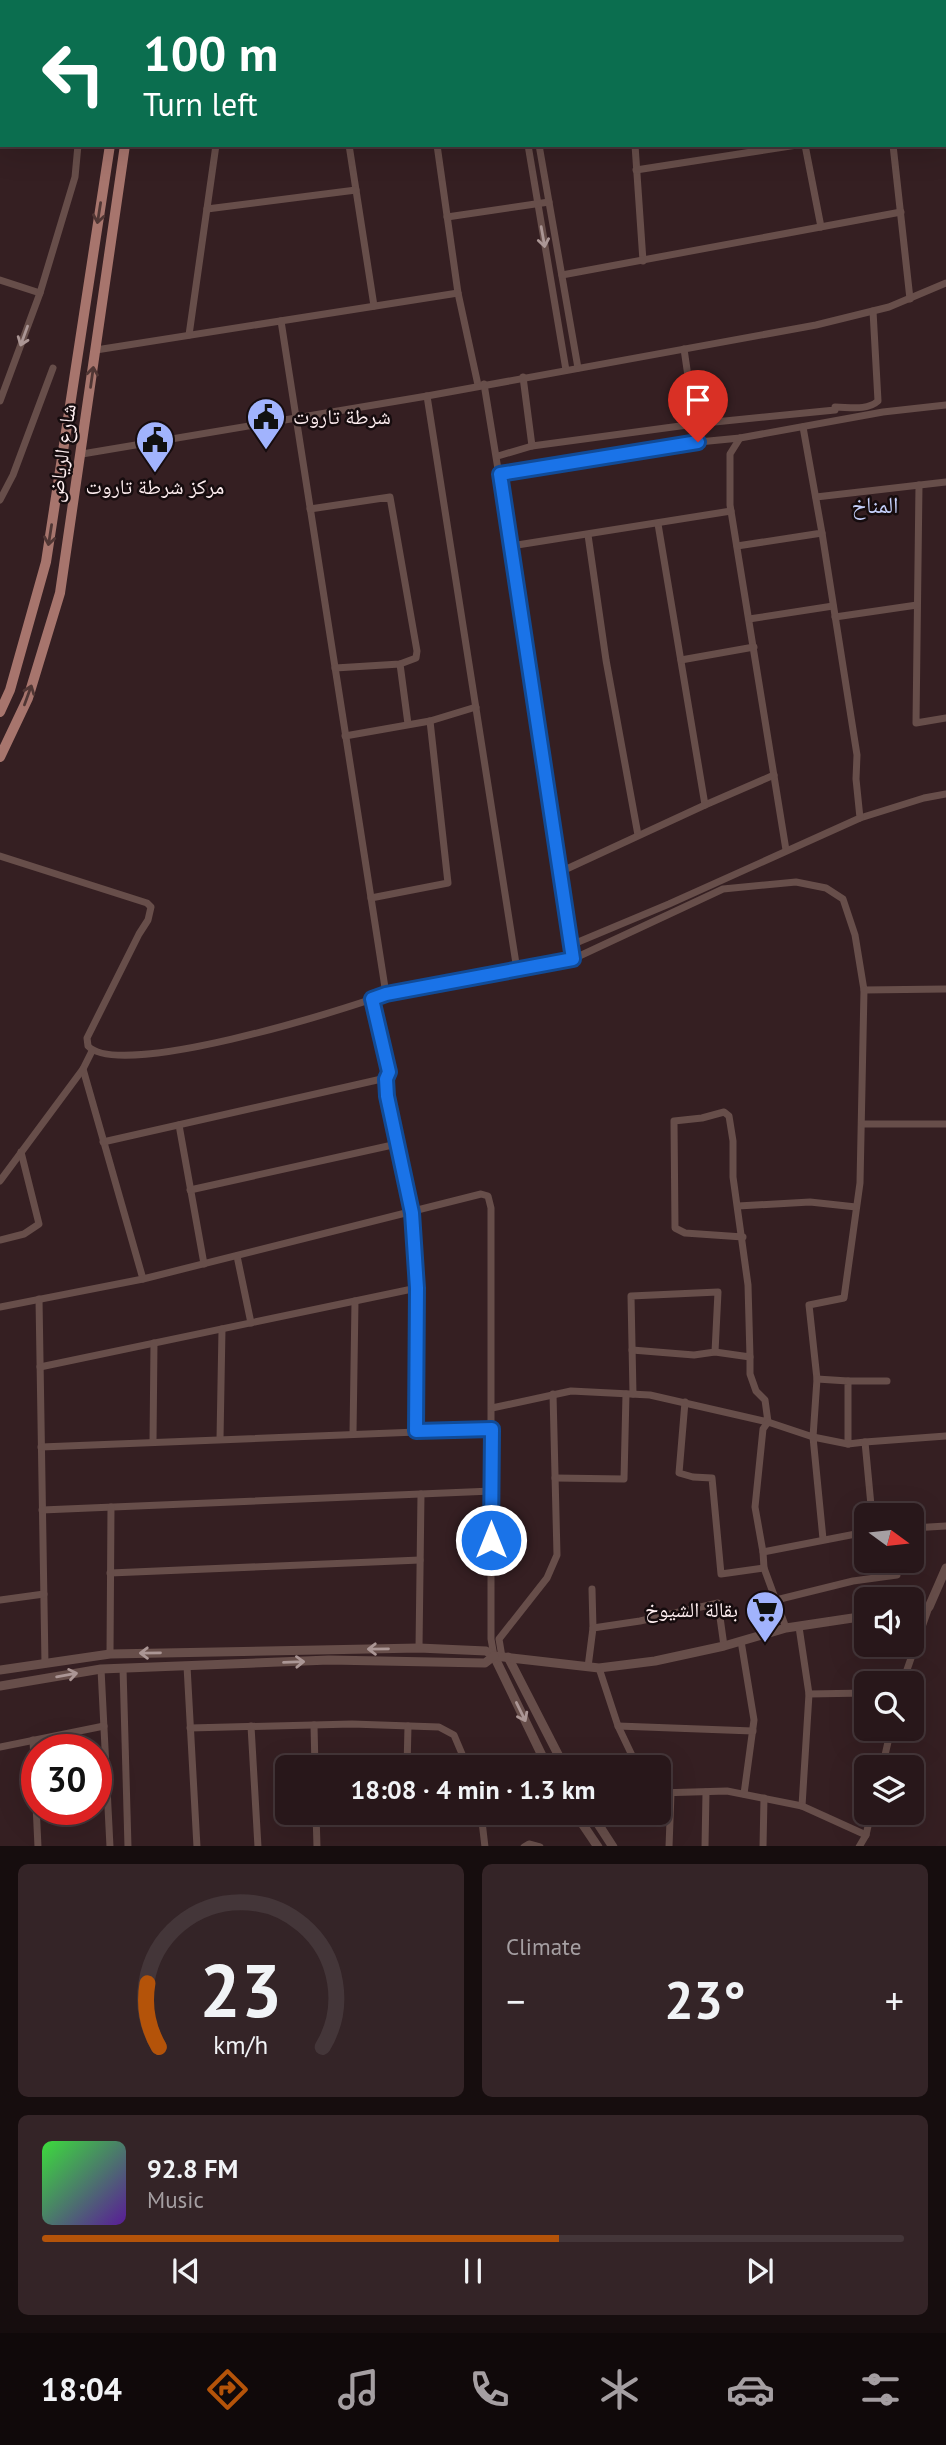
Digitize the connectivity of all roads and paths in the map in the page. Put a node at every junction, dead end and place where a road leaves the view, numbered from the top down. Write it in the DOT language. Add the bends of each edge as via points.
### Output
graph roads {
  1 [pos="78,147"];
  2 [pos="110,147"];
  3 [pos="125,147"];
  4 [pos="216,147"];
  5 [pos="349,147"];
  6 [pos="437,147"];
  7 [pos="528,147"];
  8 [pos="539,147"];
  9 [pos="635,147"];
  10 [pos="784,147"];
  11 [pos="805,147"];
  12 [pos="892,147"];
  13 [pos="636,170"];
  14 [pos="356,190"];
  15 [pos="549,202"];
  16 [pos="538,204"];
  17 [pos="206,209"];
  18 [pos="901,212"];
  19 [pos="447,217"];
  20 [pos="821,227"];
  21 [pos="643,261"];
  22 [pos="562,275"];
  23 [pos="0,280"];
  24 [pos="946,283"];
  25 [pos="40,293"];
  26 [pos="458,293"];
  27 [pos="910,299"];
  28 [pos="374,306"];
  29 [pos="873,311"];
  30 [pos="281,321"];
  31 [pos="189,335"];
  32 [pos="684,349"];
  33 [pos="96,351"];
  34 [pos="53,368"];
  35 [pos="578,368"];
  36 [pos="566,370"];
  37 [pos="523,377"];
  38 [pos="481,384"];
  39 [pos="427,396"];
  40 [pos="0,401"];
  41 [pos="946,405"];
  42 [pos="295,417"];
  43 [pos="695,424"];
  44 [pos="803,426"];
  45 [pos="740,438"];
  46 [pos="532,446"];
  47 [pos="82,454"];
  48 [pos="498,456"];
  49 [pos="500,474"];
  50 [pos="946,482"];
  51 [pos="919,485"];
  52 [pos="816,497"];
  53 [pos="0,500"];
  54 [pos="310,509"];
  55 [pos="731,511"];
  56 [pos="659,524"];
  57 [pos="822,533"];
  58 [pos="588,535"];
  59 [pos="512,546"];
  60 [pos="737,546"];
  61 [pos="917,605"];
  62 [pos="833,606"];
  63 [pos="835,617"];
  64 [pos="749,620"];
  65 [pos="754,648"];
  66 [pos="681,660"];
  67 [pos="400,664"];
  68 [pos="335,668"];
  69 [pos="476,708"];
  70 [pos="0,712"];
  71 [pos="946,718"];
  72 [pos="430,721"];
  73 [pos="408,724"];
  74 [pos="345,736"];
  75 [pos="0,757"];
  76 [pos="774,775"];
  77 [pos="946,794"];
  78 [pos="705,804"];
  79 [pos="860,818"];
  80 [pos="638,835"];
  81 [pos="786,850"];
  82 [pos="0,856"];
  83 [pos="560,872"];
  84 [pos="371,898"];
  85 [pos="570,945"];
  86 [pos="573,959"];
  87 [pos="517,970"];
  88 [pos="946,989"];
  89 [pos="864,990"];
  90 [pos="386,994"];
  91 [pos="372,999"];
  92 [pos="92,1051"];
  93 [pos="83,1069"];
  94 [pos="386,1079"];
  95 [pos="862,1124"];
  96 [pos="946,1124"];
  97 [pos="179,1125"];
  98 [pos="103,1142"];
  99 [pos="397,1144"];
  100 [pos="21,1152"];
  101 [pos="0,1181"];
  102 [pos="190,1190"];
  103 [pos="738,1206"];
  104 [pos="856,1206"];
  105 [pos="412,1213"];
  106 [pos="743,1237"];
  107 [pos="0,1240"];
  108 [pos="237,1256"];
  109 [pos="204,1264"];
  110 [pos="143,1279"];
  111 [pos="417,1288"];
  112 [pos="39,1299"];
  113 [pos="355,1301"];
  114 [pos="0,1307"];
  115 [pos="251,1323"];
  116 [pos="222,1329"];
  117 [pos="154,1343"];
  118 [pos="632,1350"];
  119 [pos="715,1352"];
  120 [pos="750,1357"];
  121 [pos="40,1367"];
  122 [pos="817,1379"];
  123 [pos="848,1381"];
  124 [pos="887,1381"];
  125 [pos="553,1394"];
  126 [pos="630,1394"];
  127 [pos="685,1402"];
  128 [pos="492,1408"];
  129 [pos="768,1422"];
  130 [pos="492,1429"];
  131 [pos="416,1431"];
  132 [pos="354,1433"];
  133 [pos="946,1436"];
  134 [pos="813,1437"];
  135 [pos="220,1439"];
  136 [pos="153,1442"];
  137 [pos="865,1443"];
  138 [pos="848,1444"];
  139 [pos="41,1447"];
  140 [pos="555,1478"];
  141 [pos="492,1491"];
  142 [pos="421,1494"];
  143 [pos="871,1503"];
  144 [pos="111,1507"];
  145 [pos="43,1510"];
  146 [pos="946,1526"];
  147 [pos="924,1527"];
  148 [pos="854,1534"];
  149 [pos="823,1539"];
  150 [pos="762,1552"];
  151 [pos="420,1560"];
  152 [pos="764,1568"];
  153 [pos="946,1569"];
  154 [pos="110,1573"];
  155 [pos="897,1573"];
  156 [pos="592,1589"];
  157 [pos="44,1594"];
  158 [pos="0,1600"];
  159 [pos="776,1600"];
  160 [pos="929,1607"];
  161 [pos="924,1608"];
  162 [pos="854,1618"];
  163 [pos="799,1627"];
  164 [pos="593,1628"];
  165 [pos="786,1628"];
  166 [pos="741,1641"];
  167 [pos="724,1646"];
  168 [pos="419,1648"];
  169 [pos="110,1654"];
  170 [pos="501,1657"];
  171 [pos="45,1664"];
  172 [pos="187,1666"];
  173 [pos="588,1667"];
  174 [pos="123,1668"];
  175 [pos="599,1668"];
  176 [pos="101,1669"];
  177 [pos="0,1670"];
  178 [pos="907,1671"];
  179 [pos="0,1686"];
  180 [pos="809,1693"];
  181 [pos="854,1693"];
  182 [pos="314,1725"];
  183 [pos="104,1726"];
  184 [pos="251,1726"];
  185 [pos="408,1726"];
  186 [pos="618,1726"];
  187 [pos="190,1728"];
  188 [pos="753,1731"];
  189 [pos="63,1734"];
  190 [pos="21,1743"];
  191 [pos="0,1747"];
  192 [pos="315,1755"];
  193 [pos="407,1755"];
  194 [pos="462,1755"];
  195 [pos="542,1755"];
  196 [pos="558,1755"];
  197 [pos="632,1755"];
  198 [pos="706,1791"];
  199 [pos="671,1793"];
  200 [pos="744,1794"];
  201 [pos="764,1798"];
  202 [pos="802,1805"];
  203 [pos="37,1825"];
  204 [pos="316,1825"];
  205 [pos="482,1825"];
  206 [pos="583,1825"];
  207 [pos="599,1825"];
  208 [pos="670,1825"];
  209 [pos="868,1825"];
  210 [pos="866,1836"];
  211 [pos="38,1846"];
  212 [pos="110,1846"];
  213 [pos="128,1846"];
  214 [pos="197,1846"];
  215 [pos="258,1846"];
  216 [pos="317,1846"];
  217 [pos="485,1846"];
  218 [pos="524,1846"];
  219 [pos="540,1846"];
  220 [pos="597,1846"];
  221 [pos="613,1846"];
  222 [pos="669,1846"];
  223 [pos="705,1846"];
  224 [pos="763,1846"];
  225 [pos="859,1846"];
  1 -- 25 [label="street" via="75,177"];
  2 -- 70 [label="main road, شارع الرياض, one-way" via="46,562"];
  3 -- 33 [label="main road, شارع الرياض"];
  4 -- 17 [label="street"];
  5 -- 14 [label="street"];
  6 -- 19 [label="street"];
  7 -- 16 [label="street"];
  8 -- 15 [label="street"];
  9 -- 13 [label="street"];
  10 -- 13 [label="street"];
  11 -- 20 [label="street"];
  12 -- 18 [label="street"];
  13 -- 21 [label="street"];
  14 -- 17 [label="street"];
  14 -- 28 [label="street"];
  15 -- 16 [label="street"];
  15 -- 22 [label="street"];
  16 -- 19 [label="street"];
  16 -- 36 [label="street, one-way"];
  17 -- 31 [label="street"];
  18 -- 20 [label="street"];
  18 -- 27 [label="street"];
  19 -- 26 [label="street"];
  20 -- 21 [label="street"];
  21 -- 22 [label="street"];
  22 -- 35 [label="street"];
  23 -- 25 [label="street"];
  24 -- 27 [label="street"];
  25 -- 40 [label="street, one-way"];
  26 -- 28 [label="street"];
  26 -- 38 [label="street"];
  27 -- 29 [label="street"];
  28 -- 30 [label="street"];
  29 -- 32 [label="street"];
  29 -- 43 [label="street" via="875,405"];
  30 -- 31 [label="street"];
  30 -- 42 [label="street"];
  31 -- 33 [label="street"];
  32 -- 35 [label="street"];
  32 -- 43 [label="street"];
  47 -- 33 [label="main road, شارع الرياض, one-way"];
  34 -- 53 [label="street"];
  35 -- 36 [label="street"];
  36 -- 37 [label="street"];
  37 -- 38 [label="street"];
  37 -- 46 [label="street"];
  38 -- 39 [label="street"];
  38 -- 48 [label="street"];
  39 -- 42 [label="street"];
  39 -- 69 [label="street"];
  41 -- 44 [label="street"];
  42 -- 47 [label="street"];
  42 -- 54 [label="street"];
  43 -- 46 [label="street"];
  44 -- 45 [label="street"];
  44 -- 52 [label="street"];
  45 -- 49 [label="street"];
  45 -- 55 [label="street" via="730,454"];
  46 -- 48 [label="street"];
  75 -- 47 [label="main road, شارع الرياض, one-way" via="28,698 60,593"];
  48 -- 49 [label="street"];
  49 -- 59 [label="street"];
  50 -- 51 [label="street"];
  51 -- 52 [label="street"];
  51 -- 61 [label="street"];
  52 -- 57 [label="street"];
  54 -- 67 [label="street" via="390,498 417,651 416,657"];
  54 -- 68 [label="street"];
  55 -- 56 [label="street"];
  55 -- 60 [label="street"];
  56 -- 58 [label="street"];
  56 -- 66 [label="street"];
  57 -- 60 [label="street"];
  57 -- 62 [label="street"];
  58 -- 59 [label="street"];
  58 -- 80 [label="street"];
  59 -- 83 [label="street"];
  60 -- 64 [label="street"];
  61 -- 63 [label="street"];
  61 -- 71 [label="street" via="916,723"];
  62 -- 63 [label="street"];
  62 -- 64 [label="street"];
  63 -- 79 [label="street" via="857,755"];
  64 -- 65 [label="street"];
  65 -- 66 [label="street"];
  65 -- 76 [label="street"];
  66 -- 78 [label="street"];
  67 -- 68 [label="street"];
  67 -- 73 [label="street"];
  68 -- 74 [label="street"];
  69 -- 72 [label="street"];
  69 -- 87 [label="street"];
  72 -- 73 [label="street"];
  72 -- 84 [label="street" via="448,883"];
  73 -- 74 [label="street"];
  74 -- 84 [label="street"];
  76 -- 78 [label="street"];
  76 -- 81 [label="street"];
  77 -- 79 [label="street"];
  78 -- 80 [label="street"];
  79 -- 81 [label="street"];
  80 -- 83 [label="street"];
  81 -- 85 [label="street"];
  82 -- 92 [label="street" via="151,907 88,1038"];
  83 -- 85 [label="street"];
  84 -- 90 [label="street"];
  85 -- 86 [label="street"];
  86 -- 87 [label="street"];
  86 -- 89 [label="street" via="723,889 796,882 826,888 843,899 855,935"];
  87 -- 90 [label="street"];
  88 -- 89 [label="street"];
  89 -- 95 [label="street"];
  90 -- 91 [label="street"];
  91 -- 92 [label="street" via="222,1042 152,1055 119,1057"];
  91 -- 94 [label="street" via="389,1072"];
  92 -- 93 [label="street"];
  93 -- 98 [label="street"];
  93 -- 100 [label="street"];
  94 -- 97 [label="street"];
  94 -- 99 [label="street"];
  95 -- 96 [label="street"];
  95 -- 104 [label="street"];
  97 -- 98 [label="street"];
  97 -- 102 [label="street"];
  98 -- 110 [label="street"];
  99 -- 102 [label="street"];
  99 -- 105 [label="street"];
  100 -- 101 [label="street"];
  100 -- 107 [label="street" via="38,1224 24,1234"];
  102 -- 109 [label="street"];
  103 -- 104 [label="street" via="810,1202"];
  103 -- 106 [label="street"];
  103 -- 106 [label="street" via="729,1116 724,1112 674,1121 675,1228 685,1233"];
  104 -- 122 [label="street" via="844,1298 810,1305"];
  105 -- 108 [label="street"];
  105 -- 111 [label="street"];
  105 -- 128 [label="street" via="488,1196"];
  106 -- 120 [label="street"];
  108 -- 109 [label="street"];
  108 -- 115 [label="street"];
  109 -- 110 [label="street"];
  110 -- 112 [label="street"];
  111 -- 113 [label="street"];
  111 -- 131 [label="street"];
  112 -- 114 [label="street"];
  112 -- 121 [label="street"];
  113 -- 115 [label="street"];
  113 -- 132 [label="street"];
  115 -- 116 [label="street"];
  116 -- 117 [label="street"];
  116 -- 135 [label="street"];
  117 -- 121 [label="street"];
  117 -- 136 [label="street"];
  118 -- 119 [label="street" via="694,1355"];
  118 -- 119 [label="street" via="631,1296 718,1292"];
  118 -- 126 [label="street"];
  119 -- 120 [label="street"];
  120 -- 129 [label="street" via="750,1374 765,1400"];
  121 -- 139 [label="street"];
  122 -- 123 [label="street"];
  122 -- 134 [label="street"];
  123 -- 124 [label="street"];
  123 -- 138 [label="street"];
  125 -- 126 [label="street"];
  125 -- 128 [label="street"];
  125 -- 140 [label="street"];
  126 -- 127 [label="street"];
  126 -- 140 [label="street" via="624,1479"];
  127 -- 129 [label="street"];
  127 -- 152 [label="street" via="679,1473 712,1478 721,1574"];
  128 -- 130 [label="street"];
  129 -- 134 [label="street"];
  129 -- 150 [label="street" via="763,1429 755,1507"];
  130 -- 131 [label="street"];
  130 -- 141 [label="street"];
  131 -- 132 [label="street"];
  132 -- 135 [label="street"];
  133 -- 137 [label="street"];
  134 -- 138 [label="street"];
  134 -- 149 [label="street"];
  135 -- 136 [label="street"];
  136 -- 139 [label="street"];
  137 -- 138 [label="street"];
  137 -- 143 [label="street"];
  139 -- 145 [label="street"];
  140 -- 170 [label="street" via="557,1555 547,1578 499,1639"];
  141 -- 142 [label="street"];
  141 -- 170 [label="street" via="491,1639"];
  142 -- 144 [label="street"];
  142 -- 151 [label="street"];
  144 -- 145 [label="street"];
  144 -- 154 [label="street"];
  145 -- 157 [label="street"];
  146 -- 147 [label="street"];
  148 -- 149 [label="street"];
  149 -- 150 [label="street"];
  150 -- 152 [label="street"];
  151 -- 154 [label="street"];
  151 -- 168 [label="street"];
  152 -- 159 [label="street"];
  153 -- 160 [label="street"];
  154 -- 169 [label="street"];
  155 -- 159 [label="street"];
  156 -- 164 [label="street"];
  157 -- 158 [label="street"];
  157 -- 171 [label="street"];
  159 -- 165 [label="street"];
  160 -- 161 [label="street"];
  160 -- 178 [label="street"];
  162 -- 163 [label="street"];
  163 -- 165 [label="street"];
  163 -- 180 [label="street"];
  164 -- 167 [label="street" via="718,1603"];
  164 -- 173 [label="street"];
  165 -- 166 [label="street"];
  166 -- 167 [label="street"];
  166 -- 188 [label="street"];
  167 -- 175 [label="street"];
  168 -- 169 [label="street, one-way"];
  168 -- 170 [label="street" via="486,1651"];
  169 -- 171 [label="street"];
  172 -- 170 [label="street, one-way" via="329,1660 485,1663"];
  170 -- 173 [label="street"];
  170 -- 195 [label="street, one-way"];
  170 -- 196 [label="street"];
  171 -- 177 [label="street"];
  172 -- 174 [label="street"];
  172 -- 187 [label="street"];
  173 -- 175 [label="street"];
  174 -- 176 [label="street"];
  174 -- 213 [label="street"];
  175 -- 186 [label="street"];
  179 -- 176 [label="street, one-way"];
  176 -- 183 [label="street"];
  180 -- 181 [label="street"];
  180 -- 202 [label="street"];
  182 -- 184 [label="street"];
  182 -- 185 [label="street"];
  182 -- 192 [label="street"];
  183 -- 189 [label="street"];
  183 -- 212 [label="street"];
  184 -- 187 [label="street"];
  184 -- 215 [label="street"];
  185 -- 193 [label="street"];
  185 -- 194 [label="street" via="439,1727 454,1735"];
  186 -- 188 [label="street"];
  186 -- 197 [label="street"];
  187 -- 214 [label="street"];
  188 -- 200 [label="street"];
  190 -- 191 [label="street"];
  198 -- 199 [label="street"];
  198 -- 200 [label="street"];
  198 -- 223 [label="street"];
  200 -- 201 [label="street"];
  201 -- 202 [label="street"];
  201 -- 224 [label="street"];
  202 -- 210 [label="street"];
  203 -- 211 [label="street"];
  204 -- 216 [label="street"];
  205 -- 217 [label="street"];
  206 -- 220 [label="street"];
  207 -- 221 [label="street"];
  208 -- 222 [label="street"];
  209 -- 210 [label="street"];
  210 -- 225 [label="street"];
  218 -- 219 [label="street"];
}
